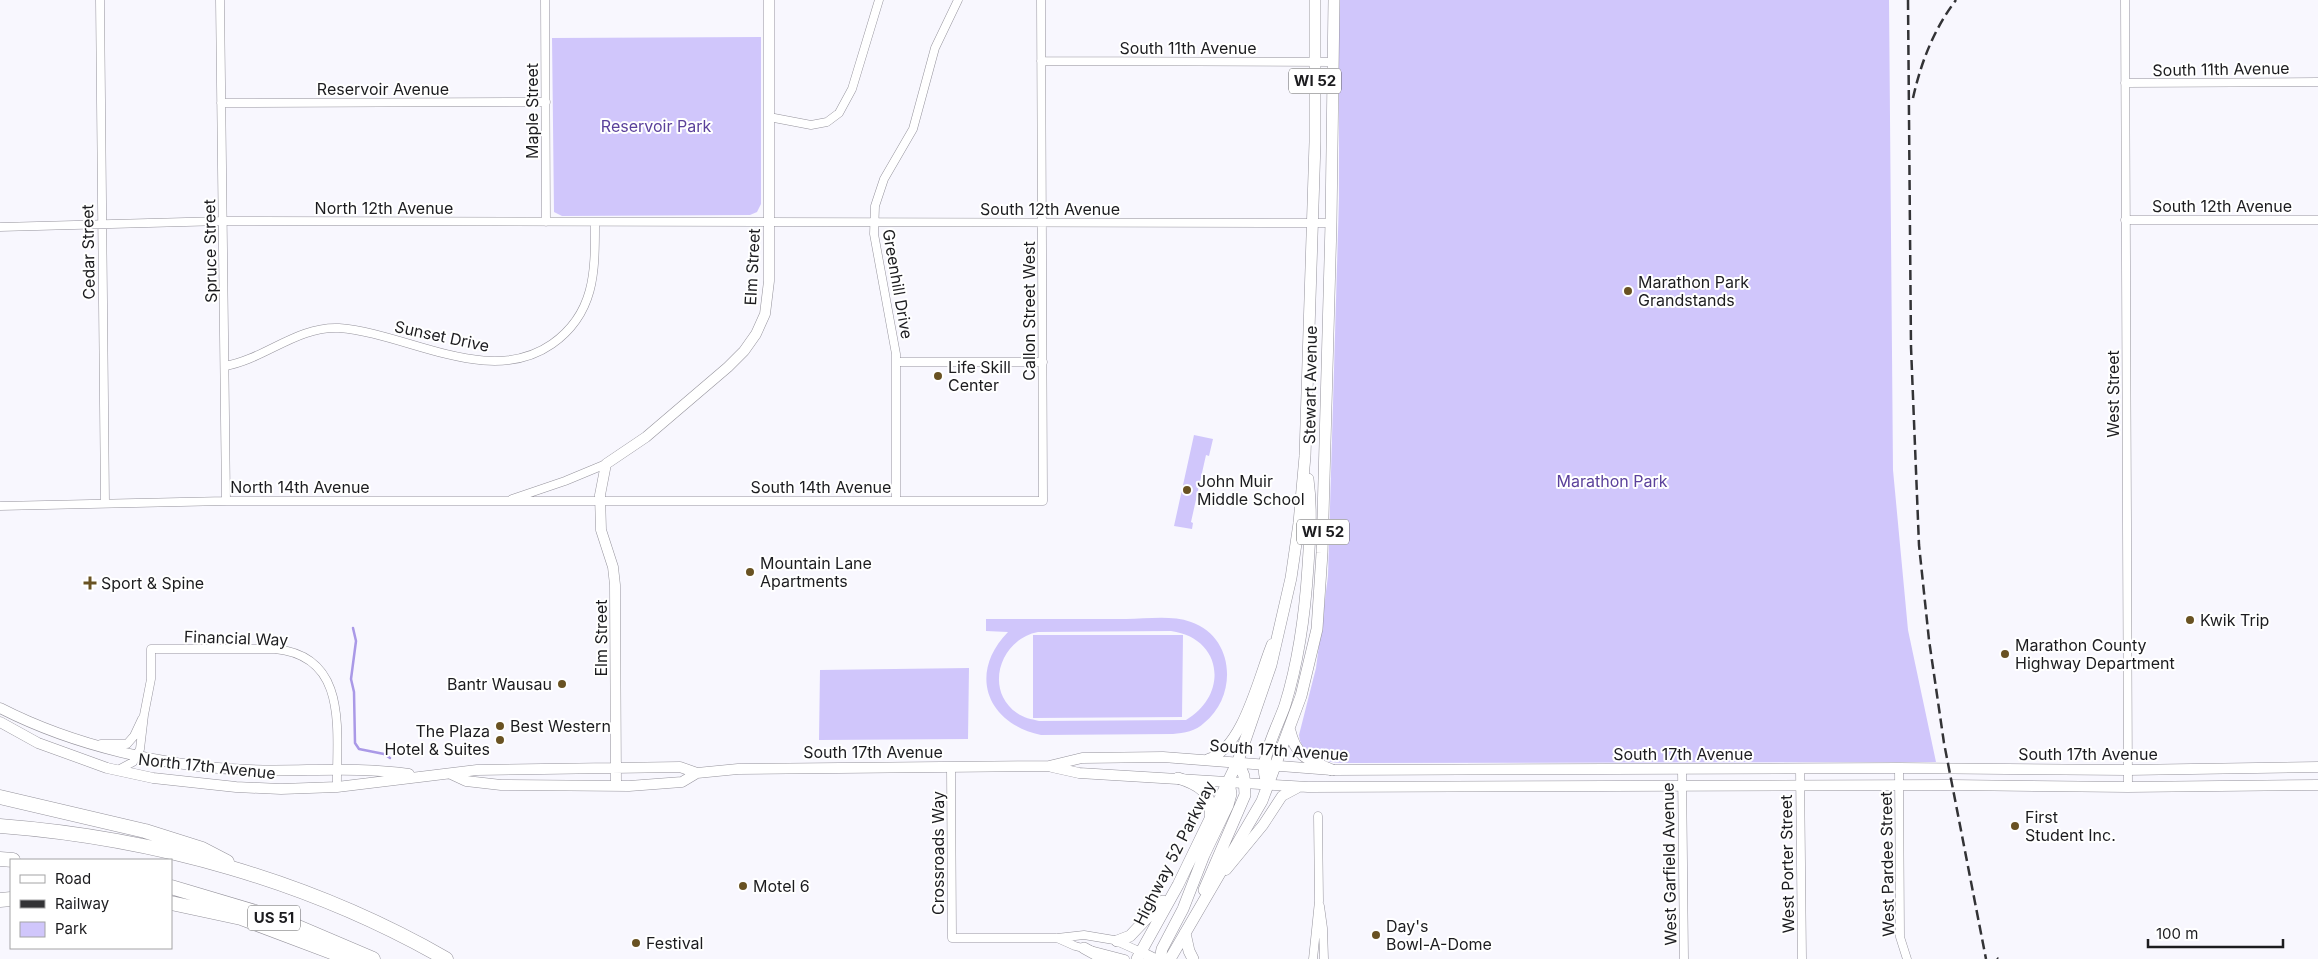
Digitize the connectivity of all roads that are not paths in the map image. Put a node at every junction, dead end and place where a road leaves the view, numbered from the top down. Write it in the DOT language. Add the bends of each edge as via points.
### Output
graph roads {
  1 [pos="100,0"];
  2 [pos="220,0"];
  3 [pos="545,0"];
  4 [pos="769,0"];
  5 [pos="879,0"];
  6 [pos="958,0"];
  7 [pos="1041,0"];
  8 [pos="1314,0"];
  9 [pos="1334,0"];
  10 [pos="2125,0"];
  11 [pos="1042,62"];
  12 [pos="1314,62"];
  13 [pos="1334,62"];
  14 [pos="2318,82"];
  15 [pos="2125,83"];
  16 [pos="546,102"];
  17 [pos="221,103"];
  18 [pos="769,117"];
  19 [pos="2125,220"];
  20 [pos="2318,220"];
  21 [pos="223,221"];
  22 [pos="546,222"];
  23 [pos="595,222"];
  24 [pos="769,222"];
  25 [pos="873,223"];
  26 [pos="1043,223"];
  27 [pos="1313,223"];
  28 [pos="1331,223"];
  29 [pos="102,224"];
  30 [pos="0,227"];
  31 [pos="896,362"];
  32 [pos="1043,362"];
  33 [pos="225,366"];
  34 [pos="1305,456"];
  35 [pos="606,464"];
  36 [pos="600,500"];
  37 [pos="226,501"];
  38 [pos="506,501"];
  39 [pos="896,501"];
  40 [pos="1043,501"];
  41 [pos="105,503"];
  42 [pos="0,506"];
  43 [pos="1282,623"];
  44 [pos="0,708"];
  45 [pos="144,715"];
  46 [pos="0,722"];
  47 [pos="1290,731"];
  48 [pos="92,744"];
  49 [pos="138,756"];
  50 [pos="1206,760"];
  51 [pos="1238,761"];
  52 [pos="1264,764"];
  53 [pos="1276,765"];
  54 [pos="1049,766"];
  55 [pos="951,767"];
  56 [pos="2318,767"];
  57 [pos="1899,768"];
  58 [pos="1682,769"];
  59 [pos="1800,769"];
  60 [pos="118,770"];
  61 [pos="616,770"];
  62 [pos="1332,770"];
  63 [pos="2128,770"];
  64 [pos="337,771"];
  65 [pos="697,773"];
  66 [pos="451,774"];
  67 [pos="420,775"];
  68 [pos="1178,778"];
  69 [pos="1229,782"];
  70 [pos="1245,783"];
  71 [pos="1269,784"];
  72 [pos="2317,785"];
  73 [pos="616,786"];
  74 [pos="1682,786"];
  75 [pos="1800,786"];
  76 [pos="1899,786"];
  77 [pos="337,787"];
  78 [pos="1308,787"];
  79 [pos="2128,787"];
  80 [pos="0,797"];
  81 [pos="1318,816"];
  82 [pos="1210,821"];
  83 [pos="0,826"];
  84 [pos="238,869"];
  85 [pos="1215,882"];
  86 [pos="1178,885"];
  87 [pos="172,887"];
  88 [pos="1319,901"];
  89 [pos="172,903"];
  90 [pos="1198,908"];
  91 [pos="1185,933"];
  92 [pos="1056,938"];
  93 [pos="1117,941"];
  94 [pos="1084,948"];
  95 [pos="1140,957"];
  96 [pos="350,959"];
  97 [pos="373,959"];
  98 [pos="446,959"];
  99 [pos="1104,959"];
  100 [pos="1126,959"];
  101 [pos="1155,959"];
  102 [pos="1160,959"];
  103 [pos="1170,959"];
  104 [pos="1194,959"];
  105 [pos="1313,959"];
  106 [pos="1324,959"];
  107 [pos="1684,959"];
  108 [pos="1802,959"];
  109 [pos="1907,959"];
  1 -- 29 [label="street, Cedar Street"];
  2 -- 17 [label="street, Spruce Street"];
  3 -- 16 [label="street, Maple Street"];
  4 -- 18 [label="main road, Elm Street"];
  5 -- 18 [label="street" via="852,89 839,114 827,122 811,125"];
  6 -- 25 [label="street, Greenhill Drive" via="935,48 913,129 879,191"];
  7 -- 11 [label="street, Callon Street West"];
  8 -- 12 [label="main road, Stewart Avenue / WI 52"];
  9 -- 13 [label="main road, Stewart Avenue / WI 52"];
  10 -- 15 [label="street, West Street"];
  11 -- 12 [label="street, South 11th Avenue"];
  11 -- 26 [label="street, Callon Street West"];
  12 -- 13 [label="street, South 11th Avenue"];
  12 -- 27 [label="main road, Stewart Avenue / WI 52"];
  13 -- 28 [label="main road, Stewart Avenue / WI 52"];
  14 -- 15 [label="street, South 11th Avenue"];
  15 -- 19 [label="street, West Street"];
  16 -- 17 [label="street, Reservoir Avenue"];
  16 -- 22 [label="street, Maple Street"];
  17 -- 21 [label="street, Spruce Street"];
  18 -- 24 [label="main road, Elm Street"];
  19 -- 20 [label="street, South 12th Avenue"];
  19 -- 63 [label="street, West Street"];
  21 -- 22 [label="street, North 12th Avenue"];
  21 -- 29 [label="street, North 12th Avenue"];
  21 -- 33 [label="street, Spruce Street"];
  22 -- 23 [label="street, North 12th Avenue"];
  23 -- 24 [label="street, North 12th Avenue"];
  23 -- 33 [label="street, Sunset Drive" via="594,276 590,296 570,329 557,341 530,356 487,362 361,332 325,328 298,335 243,363"];
  24 -- 25 [label="street, South 12th Avenue"];
  24 -- 35 [label="main road, Elm Street" via="770,281 767,303 756,334 728,368 646,437"];
  25 -- 26 [label="street, South 12th Avenue"];
  25 -- 31 [label="street, Greenhill Drive"];
  26 -- 27 [label="street, South 12th Avenue"];
  26 -- 32 [label="street, Callon Street West"];
  27 -- 28 [label="street, South 12th Avenue"];
  27 -- 34 [label="main road, Stewart Avenue / WI 52"];
  28 -- 47 [label="main road, Stewart Avenue / WI 52" via="1321,593 1308,674"];
  29 -- 30 [label="street, North 12th Avenue"];
  29 -- 41 [label="street, Cedar Street"];
  31 -- 32 [label="street"];
  31 -- 39 [label="street, Greenhill Drive"];
  32 -- 40 [label="street, Callon Street West"];
  33 -- 37 [label="street, Spruce Street"];
  34 -- 43 [label="main road, Stewart Avenue / WI 52" via="1297,537"];
  34 -- 52 [label="main road" via="1311,521 1301,638 1287,698"];
  35 -- 36 [label="main road, Elm Street"];
  35 -- 38 [label="street, Elm Street"];
  36 -- 38 [label="street, North 14th Avenue"];
  36 -- 39 [label="street, South 14th Avenue"];
  36 -- 61 [label="main road, Elm Street" via="601,530 613,567 615,585"];
  37 -- 38 [label="street, North 14th Avenue"];
  37 -- 41 [label="street, North 14th Avenue"];
  39 -- 40 [label="street, South 14th Avenue"];
  41 -- 42 [label="street, North 14th Avenue"];
  43 -- 50 [label="main road" via="1240,726 1225,750"];
  43 -- 51 [label="main road, Stewart Avenue / WI 52" via="1260,703"];
  44 -- 48 [label="main road, North 17th Avenue"];
  45 -- 48 [label="street, Financial Way" via="127,744"];
  45 -- 49 [label="street, Financial Way"];
  45 -- 64 [label="street, Financial Way" via="151,680 151,649 270,649 291,652 316,666 333,692"];
  46 -- 60 [label="main road, North 17th Avenue" via="48,747"];
  47 -- 53 [label="main road, Stewart Avenue / WI 52"];
  47 -- 62 [label="main road" via="1300,754"];
  48 -- 49 [label="main road, North 17th Avenue"];
  49 -- 60 [label="street"];
  49 -- 64 [label="main road, North 17th Avenue" via="245,770"];
  50 -- 51 [label="main road, South 17th Avenue"];
  50 -- 54 [label="main road, South 17th Avenue" via="1082,758"];
  51 -- 52 [label="main road, South 17th Avenue"];
  51 -- 69 [label="main road, Highway 52 Parkway / WI 52"];
  51 -- 70 [label="main road"];
  52 -- 53 [label="main road, South 17th Avenue"];
  52 -- 71 [label="main road" via="1264,778"];
  53 -- 62 [label="main road, South 17th Avenue"];
  53 -- 71 [label="main road, WI 52"];
  54 -- 55 [label="main road, South 17th Avenue"];
  54 -- 68 [label="main road, South 17th Avenue" via="1078,773"];
  55 -- 65 [label="main road, South 17th Avenue" via="759,768"];
  55 -- 92 [label="street, Crossroads Way" via="952,938"];
  56 -- 63 [label="main road, South 17th Avenue"];
  57 -- 59 [label="main road, South 17th Avenue"];
  57 -- 63 [label="main road, South 17th Avenue"];
  57 -- 76 [label="street, West Pardee Street"];
  58 -- 59 [label="main road, South 17th Avenue"];
  58 -- 62 [label="main road, South 17th Avenue"];
  58 -- 74 [label="street, West Garfield Avenue"];
  59 -- 75 [label="street, West Porter Street"];
  60 -- 77 [label="main road, North 17th Avenue" via="152,778 226,786 281,789"];
  61 -- 65 [label="main road, South 17th Avenue" via="680,767"];
  61 -- 66 [label="main road, North 17th Avenue" via="477,770"];
  61 -- 73 [label="main road, Elm Street"];
  63 -- 79 [label="street, West Street"];
  64 -- 67 [label="main road, North 17th Avenue" via="380,770"];
  64 -- 77 [label="street, Financial Way"];
  65 -- 73 [label="main road, South 17th Avenue" via="682,782"];
  66 -- 67 [label="main road, North 17th Avenue"];
  66 -- 73 [label="main road, North 17th Avenue" via="466,781 501,785"];
  67 -- 77 [label="main road, North 17th Avenue"];
  68 -- 69 [label="main road, South 17th Avenue"];
  68 -- 82 [label="main road" via="1205,791 1211,803"];
  69 -- 70 [label="main road, South 17th Avenue"];
  69 -- 82 [label="main road, Highway 52 Parkway / WI 52"];
  69 -- 102 [label="main road" via="1229,802"];
  70 -- 71 [label="main road, South 17th Avenue"];
  70 -- 90 [label="main road" via="1244,798 1213,865"];
  71 -- 78 [label="main road, South 17th Avenue"];
  71 -- 85 [label="main road, WI 52" via="1256,813"];
  72 -- 79 [label="main road, South 17th Avenue"];
  74 -- 75 [label="main road, South 17th Avenue"];
  74 -- 78 [label="main road, South 17th Avenue"];
  74 -- 107 [label="street, West Garfield Avenue"];
  75 -- 76 [label="main road, South 17th Avenue"];
  75 -- 108 [label="street, West Porter Street"];
  76 -- 79 [label="main road, South 17th Avenue"];
  76 -- 109 [label="street, West Pardee Street" via="1900,937"];
  78 -- 85 [label="main road" via="1291,790 1282,796 1254,837"];
  80 -- 84 [label="highway" via="162,836 209,852"];
  81 -- 88 [label="street"];
  82 -- 86 [label="main road, Highway 52 Parkway / WI 52"];
  83 -- 84 [label="highway, US 51" via="114,840"];
  84 -- 98 [label="highway, US 51" via="352,911"];
  85 -- 90 [label="main road, WI 52"];
  86 -- 93 [label="main road" via="1136,930"];
  86 -- 95 [label="main road, Highway 52 Parkway / WI 52"];
  87 -- 97 [label="highway, US 51" via="279,919"];
  88 -- 105 [label="street"];
  88 -- 106 [label="street"];
  89 -- 96 [label="highway" via="241,918"];
  90 -- 91 [label="main road, WI 52"];
  91 -- 103 [label="main road, WI 52"];
  91 -- 104 [label="main road"];
  92 -- 93 [label="street" via="1084,936"];
  92 -- 94 [label="street"];
  93 -- 95 [label="street"];
  94 -- 99 [label="main road"];
  94 -- 100 [label="street"];
  95 -- 101 [label="main road"];
}
